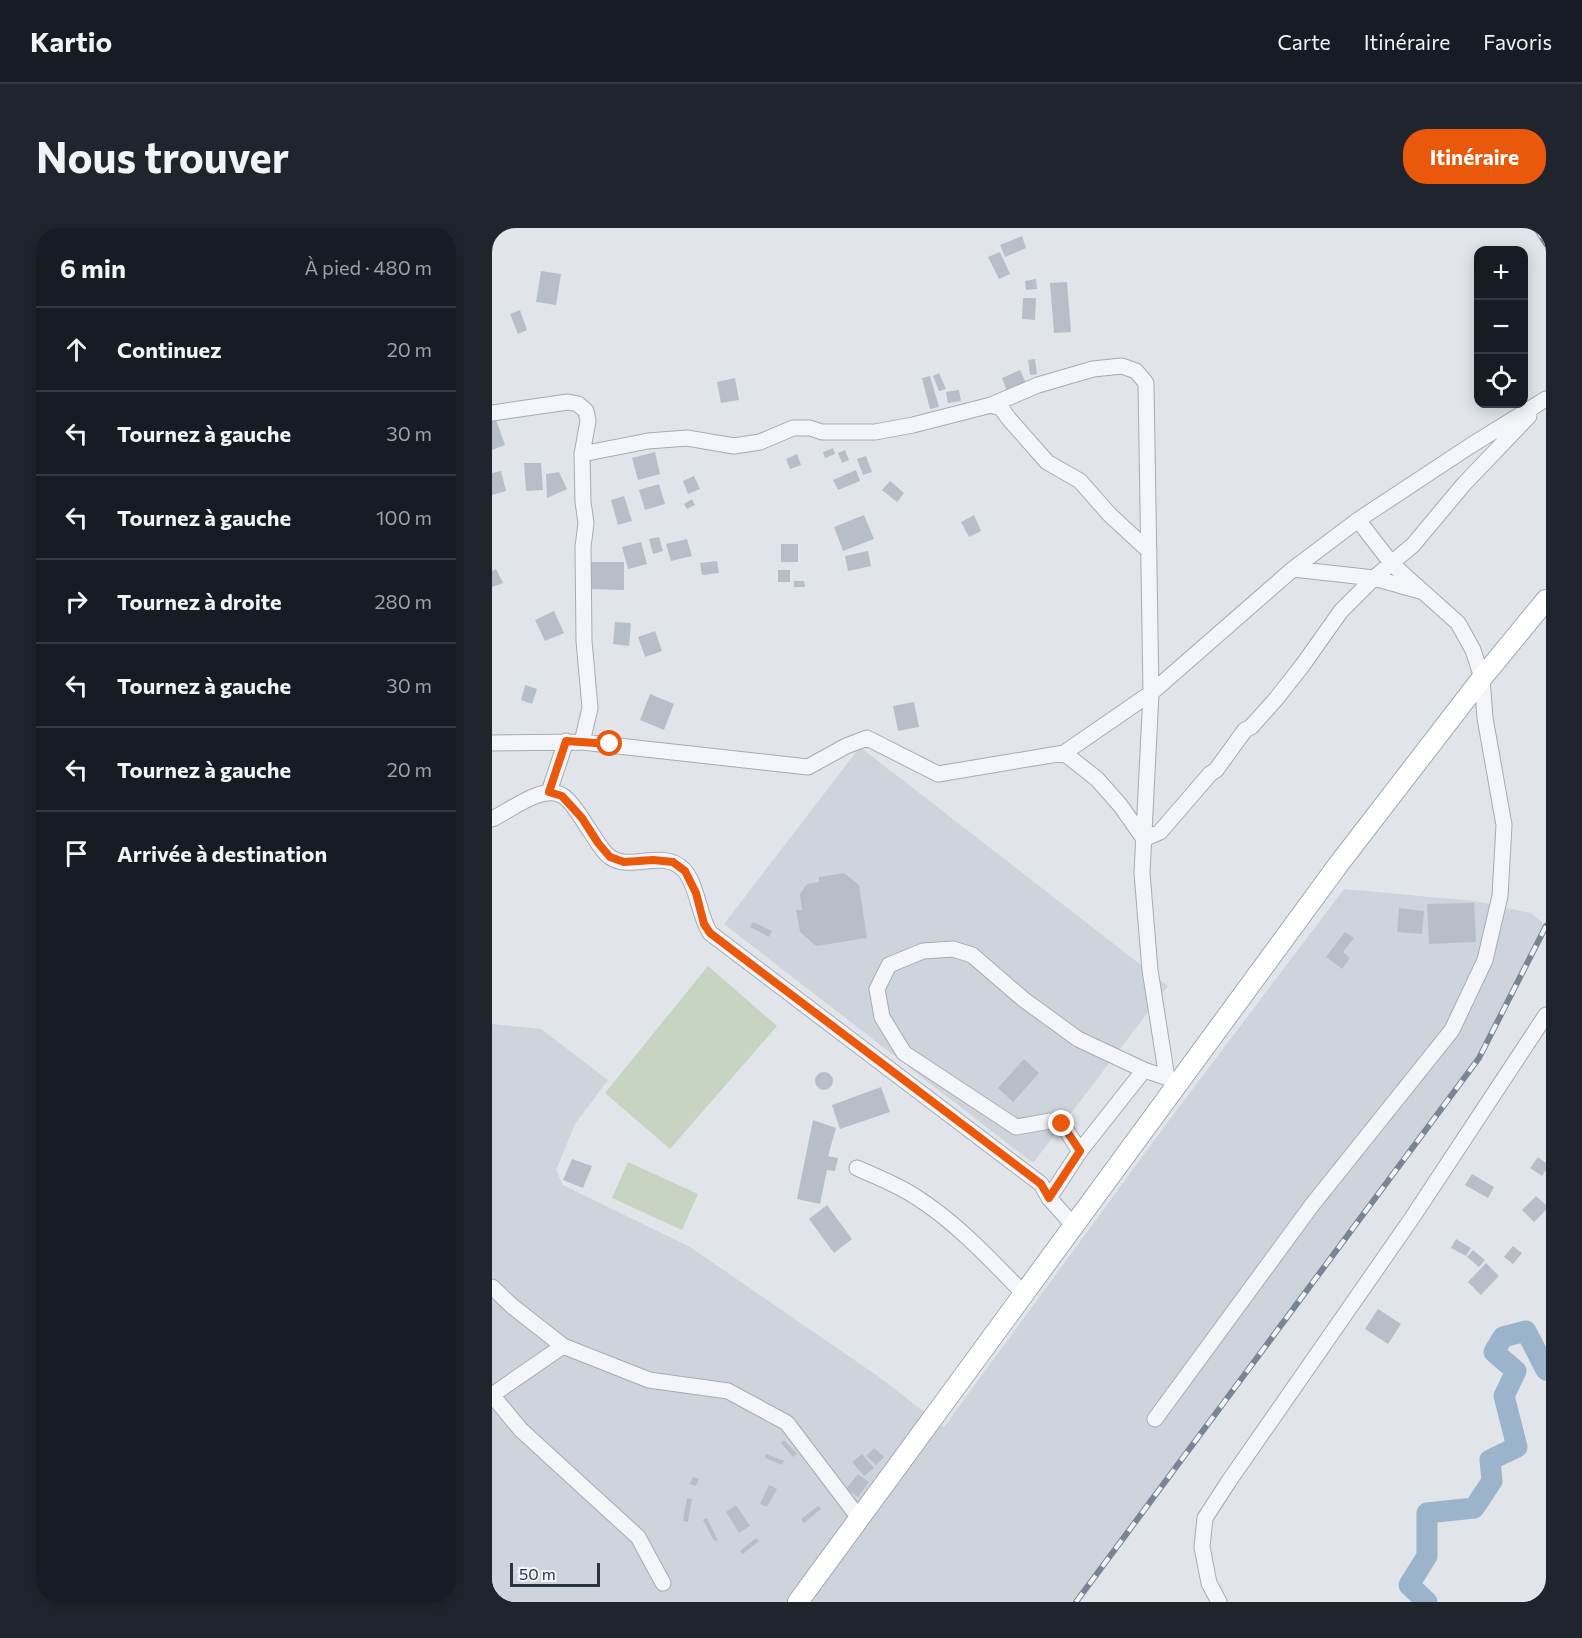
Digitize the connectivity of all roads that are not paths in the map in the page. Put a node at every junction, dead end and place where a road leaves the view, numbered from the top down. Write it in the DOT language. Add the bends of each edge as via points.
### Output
graph roads {
  1 [pos="1545,400"];
  2 [pos="991,405"];
  3 [pos="492,412"];
  4 [pos="582,454"];
  5 [pos="1358,520"];
  6 [pos="1149,551"];
  7 [pos="1392,564"];
  8 [pos="1293,569"];
  9 [pos="1374,578"];
  10 [pos="1422,591"];
  11 [pos="1546,600"];
  12 [pos="1482,678"];
  13 [pos="1151,693"];
  14 [pos="566,741"];
  15 [pos="582,742"];
  16 [pos="492,743"];
  17 [pos="1064,753"];
  18 [pos="549,792"];
  19 [pos="492,819"];
  20 [pos="1144,839"];
  21 [pos="1546,1016"];
  22 [pos="1143,1070"];
  23 [pos="1173,1080"];
  24 [pos="1080,1151"];
  25 [pos="857,1168"];
  26 [pos="1049,1198"];
  27 [pos="1074,1226"];
  28 [pos="492,1287"];
  29 [pos="1024,1294"];
  30 [pos="563,1346"];
  31 [pos="492,1395"];
  32 [pos="1155,1419"];
  33 [pos="859,1518"];
  34 [pos="663,1583"];
  35 [pos="798,1602"];
  36 [pos="1219,1602"];
  1 -- 5 [label="street"];
  1 -- 7 [label="street"];
  2 -- 4 [label="street" via="875,432 792,428 760,442 734,447 687,438"];
  2 -- 6 [label="street" via="1001,408 1047,462 1080,481"];
  2 -- 6 [label="street" via="1038,385 1093,369 1122,366 1136,371 1146,383"];
  3 -- 4 [label="street" via="578,404 586,411 588,421"];
  4 -- 15 [label="street" via="586,523 584,641 590,708"];
  5 -- 7 [label="street"];
  5 -- 8 [label="street"];
  6 -- 13 [label="street"];
  7 -- 9 [label="street"];
  7 -- 10 [label="street"];
  8 -- 9 [label="street"];
  8 -- 13 [label="street"];
  9 -- 10 [label="street"];
  9 -- 20 [label="street" via="1341,611 1302,666 1245,730 1216,771 1160,832"];
  10 -- 12 [label="street" via="1458,623"];
  11 -- 12 [label="main road"];
  12 -- 23 [label="main road"];
  12 -- 32 [label="street" via="1504,825 1500,896 1485,960 1452,1030 1312,1205"];
  13 -- 17 [label="street"];
  13 -- 20 [label="street"];
  14 -- 15 [label="street"];
  14 -- 16 [label="street"];
  14 -- 18 [label="street"];
  15 -- 17 [label="street" via="808,767 867,738 938,774"];
  17 -- 20 [label="street" via="1097,779"];
  18 -- 19 [label="street"];
  18 -- 26 [label="street" via="562,796 610,857 624,862 673,862 685,871 710,933 1041,1184"];
  20 -- 23 [label="street" via="1142,873 1150,970"];
  21 -- 36 [label="street" via="1205,1518 1202,1547 1209,1583"];
  22 -- 23 [label="street"];
  22 -- 24 [label="street"];
  22 -- 24 [label="street" via="1078,1039 972,955 952,949 923,951 889,965 877,988 882,1017 904,1053 1016,1127 1050,1121 1062,1124"];
  23 -- 27 [label="main road"];
  24 -- 26 [label="street"];
  25 -- 29 [label="street" via="915,1196 940,1213"];
  26 -- 27 [label="street"];
  27 -- 29 [label="main road"];
  28 -- 30 [label="street"];
  29 -- 33 [label="main road"];
  30 -- 31 [label="street"];
  30 -- 33 [label="street" via="649,1380 728,1391 787,1423"];
  31 -- 34 [label="street" via="520,1430 638,1537"];
  33 -- 35 [label="main road"];
}
